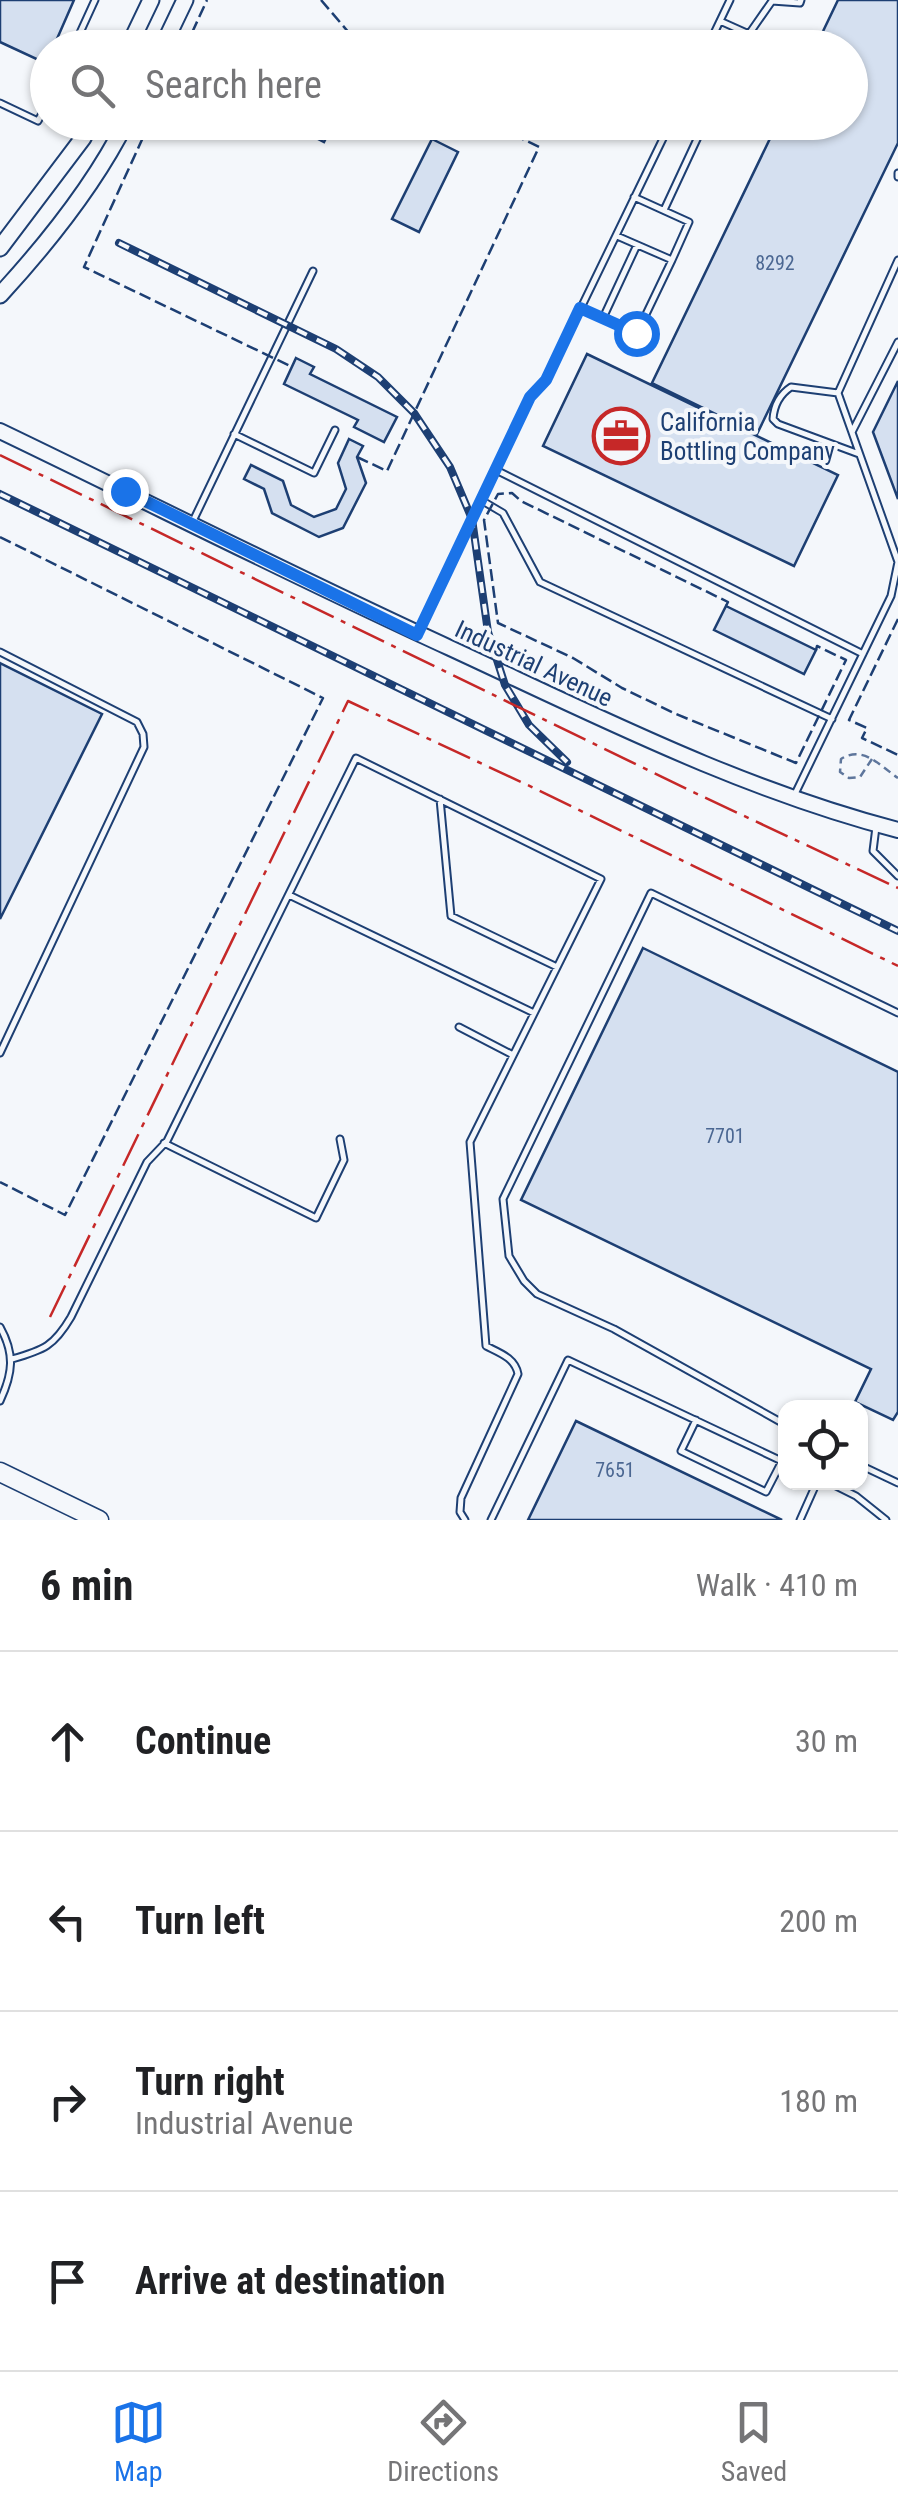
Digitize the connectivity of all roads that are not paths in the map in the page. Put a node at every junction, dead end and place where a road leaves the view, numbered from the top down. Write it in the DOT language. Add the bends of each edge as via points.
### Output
graph roads {
  1 [pos="95,0"];
  2 [pos="151,0"];
  3 [pos="185,0"];
  4 [pos="730,0"];
  5 [pos="801,0"];
  6 [pos="720,21"];
  7 [pos="81,30"];
  8 [pos="137,30"];
  9 [pos="171,30"];
  10 [pos="716,30"];
  11 [pos="739,30"];
  12 [pos="751,30"];
  13 [pos="0,103"];
  14 [pos="30,118"];
  15 [pos="81,140"];
  16 [pos="117,140"];
  17 [pos="662,140"];
  18 [pos="697,140"];
  19 [pos="634,197"];
  20 [pos="664,210"];
  21 [pos="616,235"];
  22 [pos="637,244"];
  23 [pos="0,248"];
  24 [pos="672,260"];
  25 [pos="898,260"];
  26 [pos="313,271"];
  27 [pos="0,295"];
  28 [pos="580,308"];
  29 [pos="603,318"];
  30 [pos="898,342"];
  31 [pos="838,393"];
  32 [pos="0,430"];
  33 [pos="335,430"];
  34 [pos="852,432"];
  35 [pos="234,434"];
  36 [pos="860,454"];
  37 [pos="496,470"];
  38 [pos="481,500"];
  39 [pos="191,523"];
  40 [pos="417,635"];
  41 [pos="0,652"];
  42 [pos="863,654"];
  43 [pos="832,719"];
  44 [pos="440,799"];
  45 [pos="793,799"];
  46 [pos="876,824"];
  47 [pos="898,830"];
  48 [pos="898,876"];
  49 [pos="288,895"];
  50 [pos="557,967"];
  51 [pos="534,1013"];
  52 [pos="898,1013"];
  53 [pos="458,1028"];
  54 [pos="0,1053"];
  55 [pos="514,1055"];
  56 [pos="340,1139"];
  57 [pos="164,1143"];
  58 [pos="0,1327"];
  59 [pos="12,1359"];
  60 [pos="0,1401"];
  61 [pos="696,1420"];
  62 [pos="778,1421"];
  63 [pos="778,1459"];
  64 [pos="868,1468"];
  65 [pos="0,1472"];
  66 [pos="778,1472"];
  67 [pos="898,1483"];
  68 [pos="813,1490"];
  69 [pos="844,1490"];
  70 [pos="99,1520"];
  71 [pos="465,1520"];
  72 [pos="491,1520"];
  73 [pos="800,1520"];
  74 [pos="886,1520"];
  1 -- 7 [label="lane"];
  2 -- 8 [label="main road"];
  3 -- 9 [label="main road"];
  4 -- 6 [label="lane"];
  5 -- 12 [label="lane" via="772,1"];
  6 -- 10 [label="lane"];
  6 -- 11 [label="lane"];
  13 -- 14 [label="lane"];
  15 -- 23 [label="main road"];
  16 -- 27 [label="main road"];
  17 -- 19 [label="lane"];
  18 -- 20 [label="lane"];
  19 -- 20 [label="lane"];
  19 -- 21 [label="lane"];
  20 -- 24 [label="lane" via="689,222"];
  21 -- 22 [label="lane"];
  21 -- 28 [label="lane"];
  22 -- 24 [label="lane"];
  22 -- 29 [label="lane"];
  24 -- 29 [label="lane" via="636,333"];
  25 -- 31 [label="lane"];
  26 -- 35 [label="lane"];
  28 -- 29 [label="lane"];
  28 -- 37 [label="lane"];
  30 -- 34 [label="lane"];
  31 -- 34 [label="lane"];
  31 -- 36 [label="lane" via="790,387 774,419"];
  32 -- 39 [label="street, Industrial Avenue"];
  33 -- 35 [label="lane" via="314,473"];
  34 -- 36 [label="lane"];
  35 -- 39 [label="lane"];
  36 -- 42 [label="lane" via="898,562 891,596"];
  37 -- 38 [label="lane"];
  37 -- 42 [label="lane"];
  38 -- 40 [label="lane"];
  38 -- 43 [label="lane" via="503,512 540,582"];
  39 -- 40 [label="street, Industrial Avenue"];
  40 -- 45 [label="street, Industrial Avenue"];
  41 -- 54 [label="lane" via="137,722 144,747"];
  42 -- 43 [label="lane"];
  43 -- 45 [label="lane"];
  44 -- 49 [label="lane" via="356,758"];
  44 -- 50 [label="lane" via="451,916"];
  44 -- 50 [label="lane" via="600,879"];
  45 -- 46 [label="street, Industrial Avenue"];
  46 -- 47 [label="street, Industrial Avenue"];
  46 -- 48 [label="lane" via="873,850"];
  49 -- 51 [label="lane"];
  49 -- 57 [label="lane"];
  50 -- 51 [label="lane"];
  51 -- 55 [label="lane"];
  52 -- 62 [label="lane" via="651,894 503,1199 509,1256 537,1294"];
  53 -- 55 [label="lane"];
  55 -- 71 [label="lane" via="470,1142 486,1346 509,1358 518,1374 461,1498"];
  56 -- 57 [label="lane" via="344,1160 316,1218"];
  57 -- 59 [label="lane" via="147,1162 59,1337 43,1351"];
  58 -- 59 [label="lane"];
  59 -- 60 [label="lane"];
  61 -- 63 [label="lane"];
  61 -- 66 [label="lane" via="680,1451 766,1492"];
  61 -- 72 [label="lane" via="568,1360"];
  64 -- 67 [label="lane"];
  65 -- 70 [label="main road"];
  68 -- 73 [label="lane"];
  69 -- 74 [label="lane"];
}
